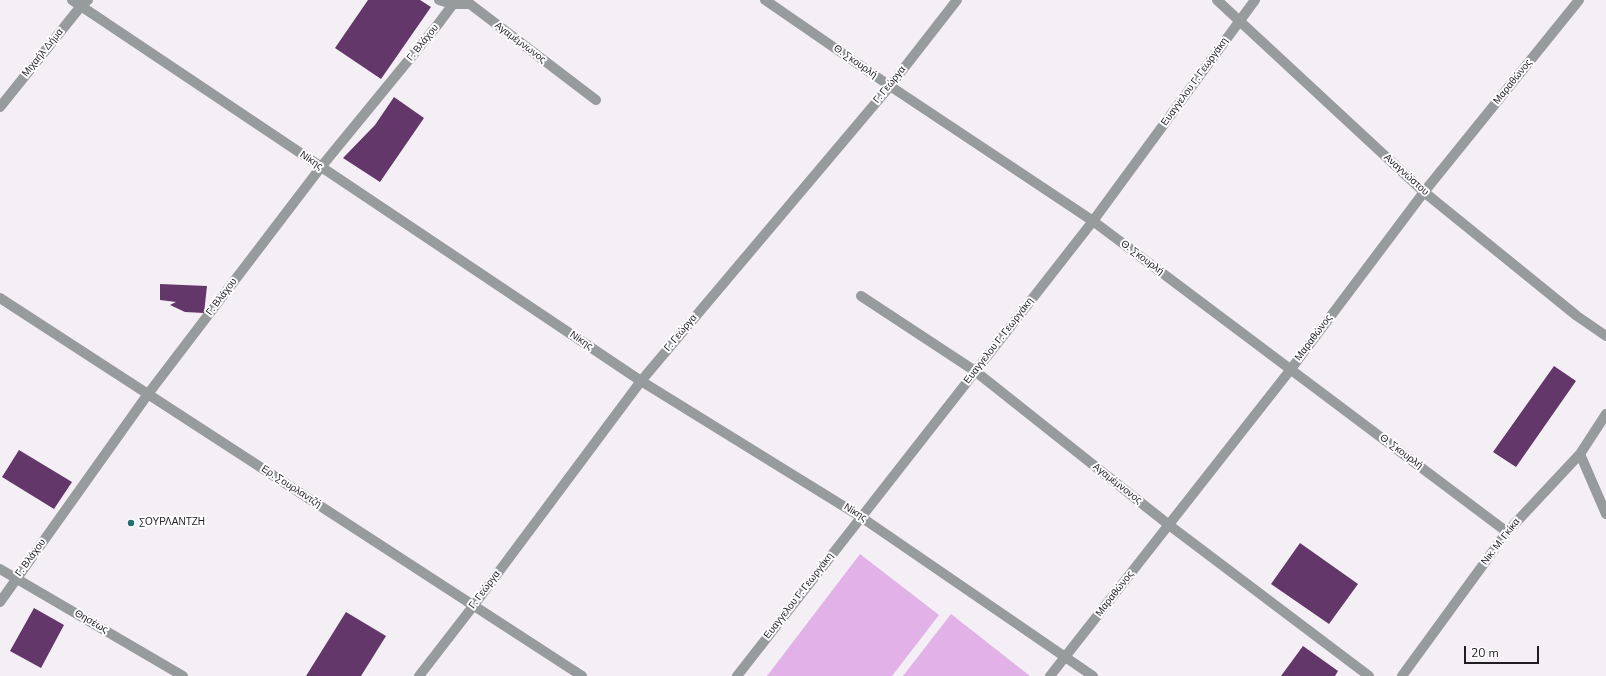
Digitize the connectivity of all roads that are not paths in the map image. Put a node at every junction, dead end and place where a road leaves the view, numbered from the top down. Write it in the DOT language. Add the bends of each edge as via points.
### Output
graph roads {
  1 [pos="72,0"];
  2 [pos="440,0"];
  3 [pos="765,0"];
  4 [pos="957,0"];
  5 [pos="1217,0"];
  6 [pos="1254,0"];
  7 [pos="1579,0"];
  8 [pos="454,2"];
  9 [pos="84,3"];
  10 [pos="1239,21"];
  11 [pos="890,86"];
  12 [pos="596,100"];
  13 [pos="0,107"];
  14 [pos="321,167"];
  15 [pos="1424,192"];
  16 [pos="1094,221"];
  17 [pos="861,296"];
  18 [pos="0,298"];
  19 [pos="1606,336"];
  20 [pos="1291,369"];
  21 [pos="975,371"];
  22 [pos="641,381"];
  23 [pos="148,394"];
  24 [pos="1606,414"];
  25 [pos="1580,454"];
  26 [pos="1606,514"];
  27 [pos="861,517"];
  28 [pos="1170,526"];
  29 [pos="1507,532"];
  30 [pos="0,568"];
  31 [pos="16,579"];
  32 [pos="0,602"];
  33 [pos="474,605"];
  34 [pos="1066,656"];
  35 [pos="183,676"];
  36 [pos="419,676"];
  37 [pos="582,676"];
  38 [pos="737,676"];
  39 [pos="1050,676"];
  40 [pos="1093,676"];
  41 [pos="1369,676"];
  42 [pos="1402,676"];
  1 -- 9 [label="street, Νίκης"];
  2 -- 8 [label="street, Αγαμέμνωνος"];
  3 -- 11 [label="street, Θ. Σκουρλή"];
  4 -- 11 [label="street, Γ. Γεώργα"];
  5 -- 10 [label="street, Αναγνώστου"];
  6 -- 10 [label="street, Ευαγγελου Γ. Γεωργάκη"];
  7 -- 15 [label="street, Μαραθώνος"];
  8 -- 12 [label="street, Αγαμέμνωνος" via="470,4"];
  8 -- 14 [label="street, Γ. Βλάχου"];
  9 -- 13 [label="street, Μιχαήλ Δήμα"];
  9 -- 14 [label="street, Νίκης"];
  10 -- 15 [label="street, Αναγνώστου"];
  10 -- 16 [label="street, Ευαγγελου Γ. Γεωργάκη"];
  11 -- 16 [label="street, Θ. Σκουρλή"];
  11 -- 22 [label="street, Γ. Γεώργα"];
  14 -- 22 [label="street, Νίκης"];
  14 -- 23 [label="street, Γ. Βλάχου"];
  15 -- 19 [label="street, Αναγνώστου" via="1577,316"];
  15 -- 20 [label="street, Μαραθώνος"];
  16 -- 20 [label="street, Θ. Σκουρλή"];
  16 -- 21 [label="street, Ευαγγελου Γ. Γεωργάκη"];
  17 -- 21 [label="street, Αγαμέμνονος"];
  18 -- 23 [label="street, Ερ. Σουρλαντζή"];
  20 -- 28 [label="street, Μαραθώνος"];
  20 -- 29 [label="street, Θ. Σκουρλή"];
  21 -- 27 [label="street, Ευαγγελου Γ. Γεωργάκη"];
  21 -- 28 [label="street, Αγαμέμνονος"];
  22 -- 27 [label="street, Νίκης"];
  22 -- 33 [label="street, Γ. Γεώργα"];
  23 -- 31 [label="street, Γ. Βλάχου"];
  23 -- 33 [label="street, Ερ. Σουρλαντζή"];
  24 -- 25 [label="street, Νικ. Μ. Γκίκα"];
  25 -- 26 [label="street"];
  25 -- 29 [label="street, Νικ. Μ. Γκίκα"];
  27 -- 34 [label="street, Νίκης"];
  27 -- 38 [label="street, Ευαγγελου Γ. Γεωργάκη"];
  28 -- 34 [label="street, Μαραθώνος"];
  28 -- 41 [label="street, Αγαμέμνονος"];
  29 -- 42 [label="street, Νικ. Μ. Γκίκα"];
  30 -- 31 [label="street, Θησέως"];
  31 -- 32 [label="street, Γ. Βλάχου"];
  31 -- 35 [label="street, Θησέως"];
  33 -- 36 [label="street, Γ. Γεώργα"];
  33 -- 37 [label="street, Ερ. Σουρλαντζή"];
  34 -- 39 [label="street, Μαραθώνος"];
  34 -- 40 [label="street, Νίκης"];
}
